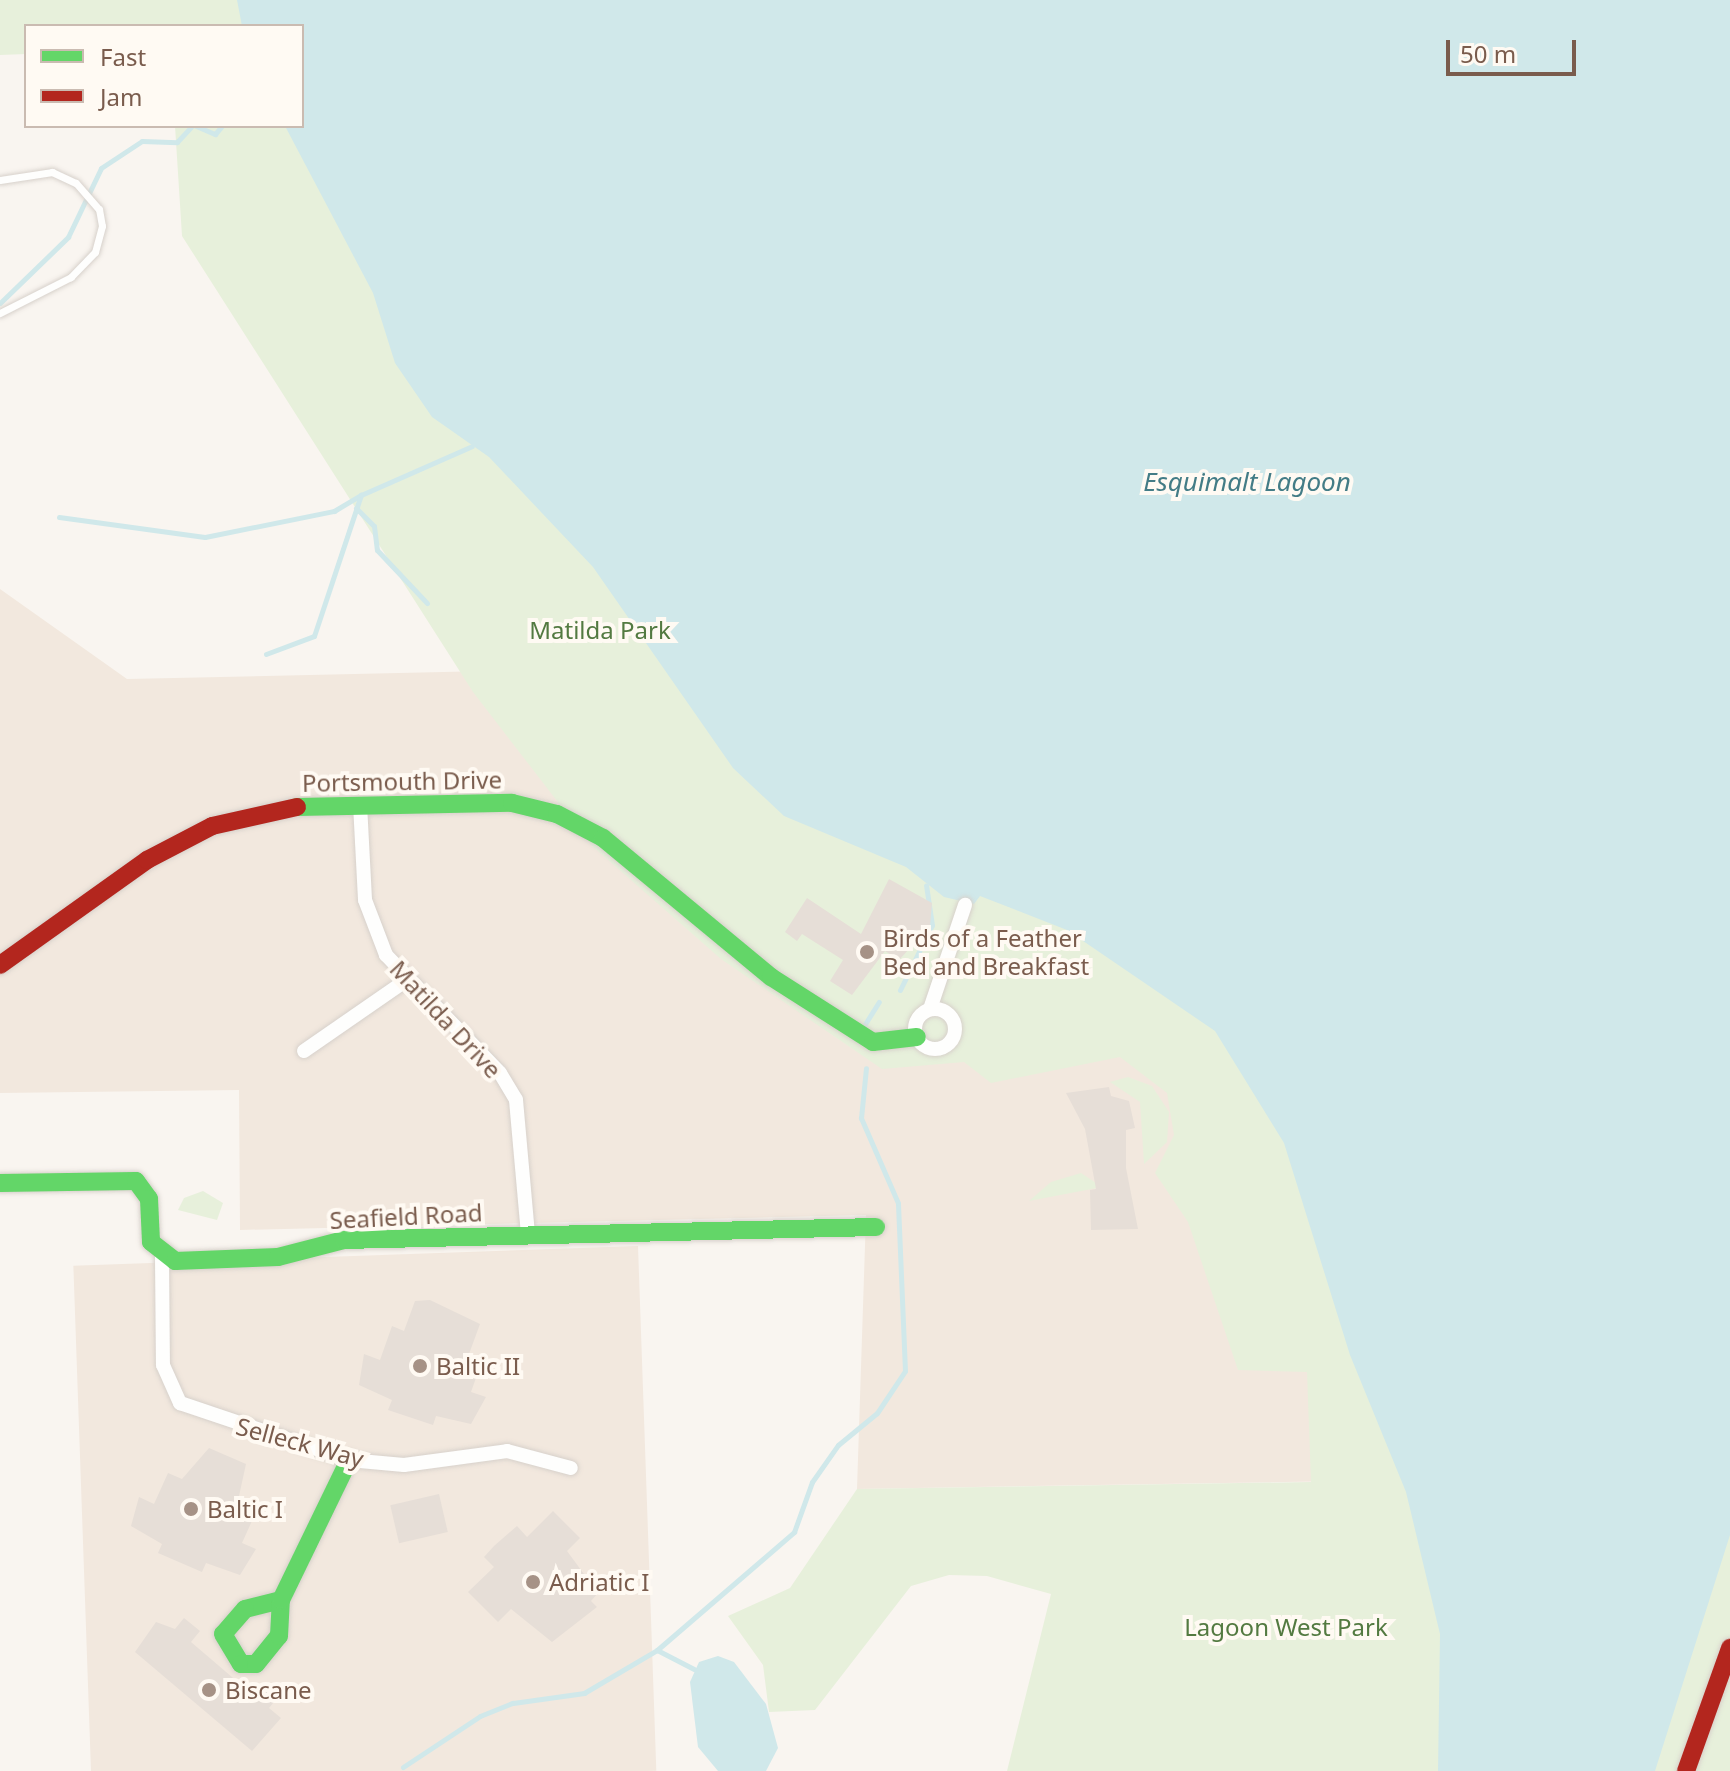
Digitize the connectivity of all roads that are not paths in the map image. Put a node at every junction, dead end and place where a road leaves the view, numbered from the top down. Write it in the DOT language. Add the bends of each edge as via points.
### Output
graph roads {
  1 [pos="0,180"];
  2 [pos="0,313"];
  3 [pos="360,804"];
  4 [pos="965,905"];
  5 [pos="0,965"];
  6 [pos="405,981"];
  7 [pos="930,1009"];
  8 [pos="917,1037"];
  9 [pos="304,1051"];
  10 [pos="0,1183"];
  11 [pos="876,1227"];
  12 [pos="528,1234"];
  13 [pos="162,1257"];
  14 [pos="349,1460"];
  15 [pos="571,1468"];
  16 [pos="281,1600"];
  17 [pos="1730,1648"];
  18 [pos="1686,1771"];
  1 -- 2 [label="lane" via="52,172 84,192 102,226 95,252 71,277"];
  3 -- 5 [label="street, Portsmouth Drive" via="291,807 212,826 147,860"];
  3 -- 6 [label="street, Matilda Drive" via="365,900"];
  3 -- 8 [label="street, Portsmouth Drive" via="512,803 557,814 603,838 771,977 873,1042"];
  4 -- 7 [label="street"];
  6 -- 9 [label="street"];
  6 -- 12 [label="street, Matilda Drive" via="500,1073 516,1100"];
  7 -- 8 [label="street" via="917,1020"];
  7 -- 8 [label="street" via="950,1014 952,1039 934,1049"];
  10 -- 13 [label="street" via="136,1181 146,1188 151,1242"];
  11 -- 12 [label="street, Seafield Road"];
  12 -- 13 [label="street, Seafield Road" via="344,1240 256,1260"];
  13 -- 14 [label="street, Selleck Way" via="163,1365 180,1403"];
  14 -- 15 [label="street, Selleck Way" via="404,1465 507,1451"];
  14 -- 16 [label="street"];
  17 -- 18 [label="street"];
}
